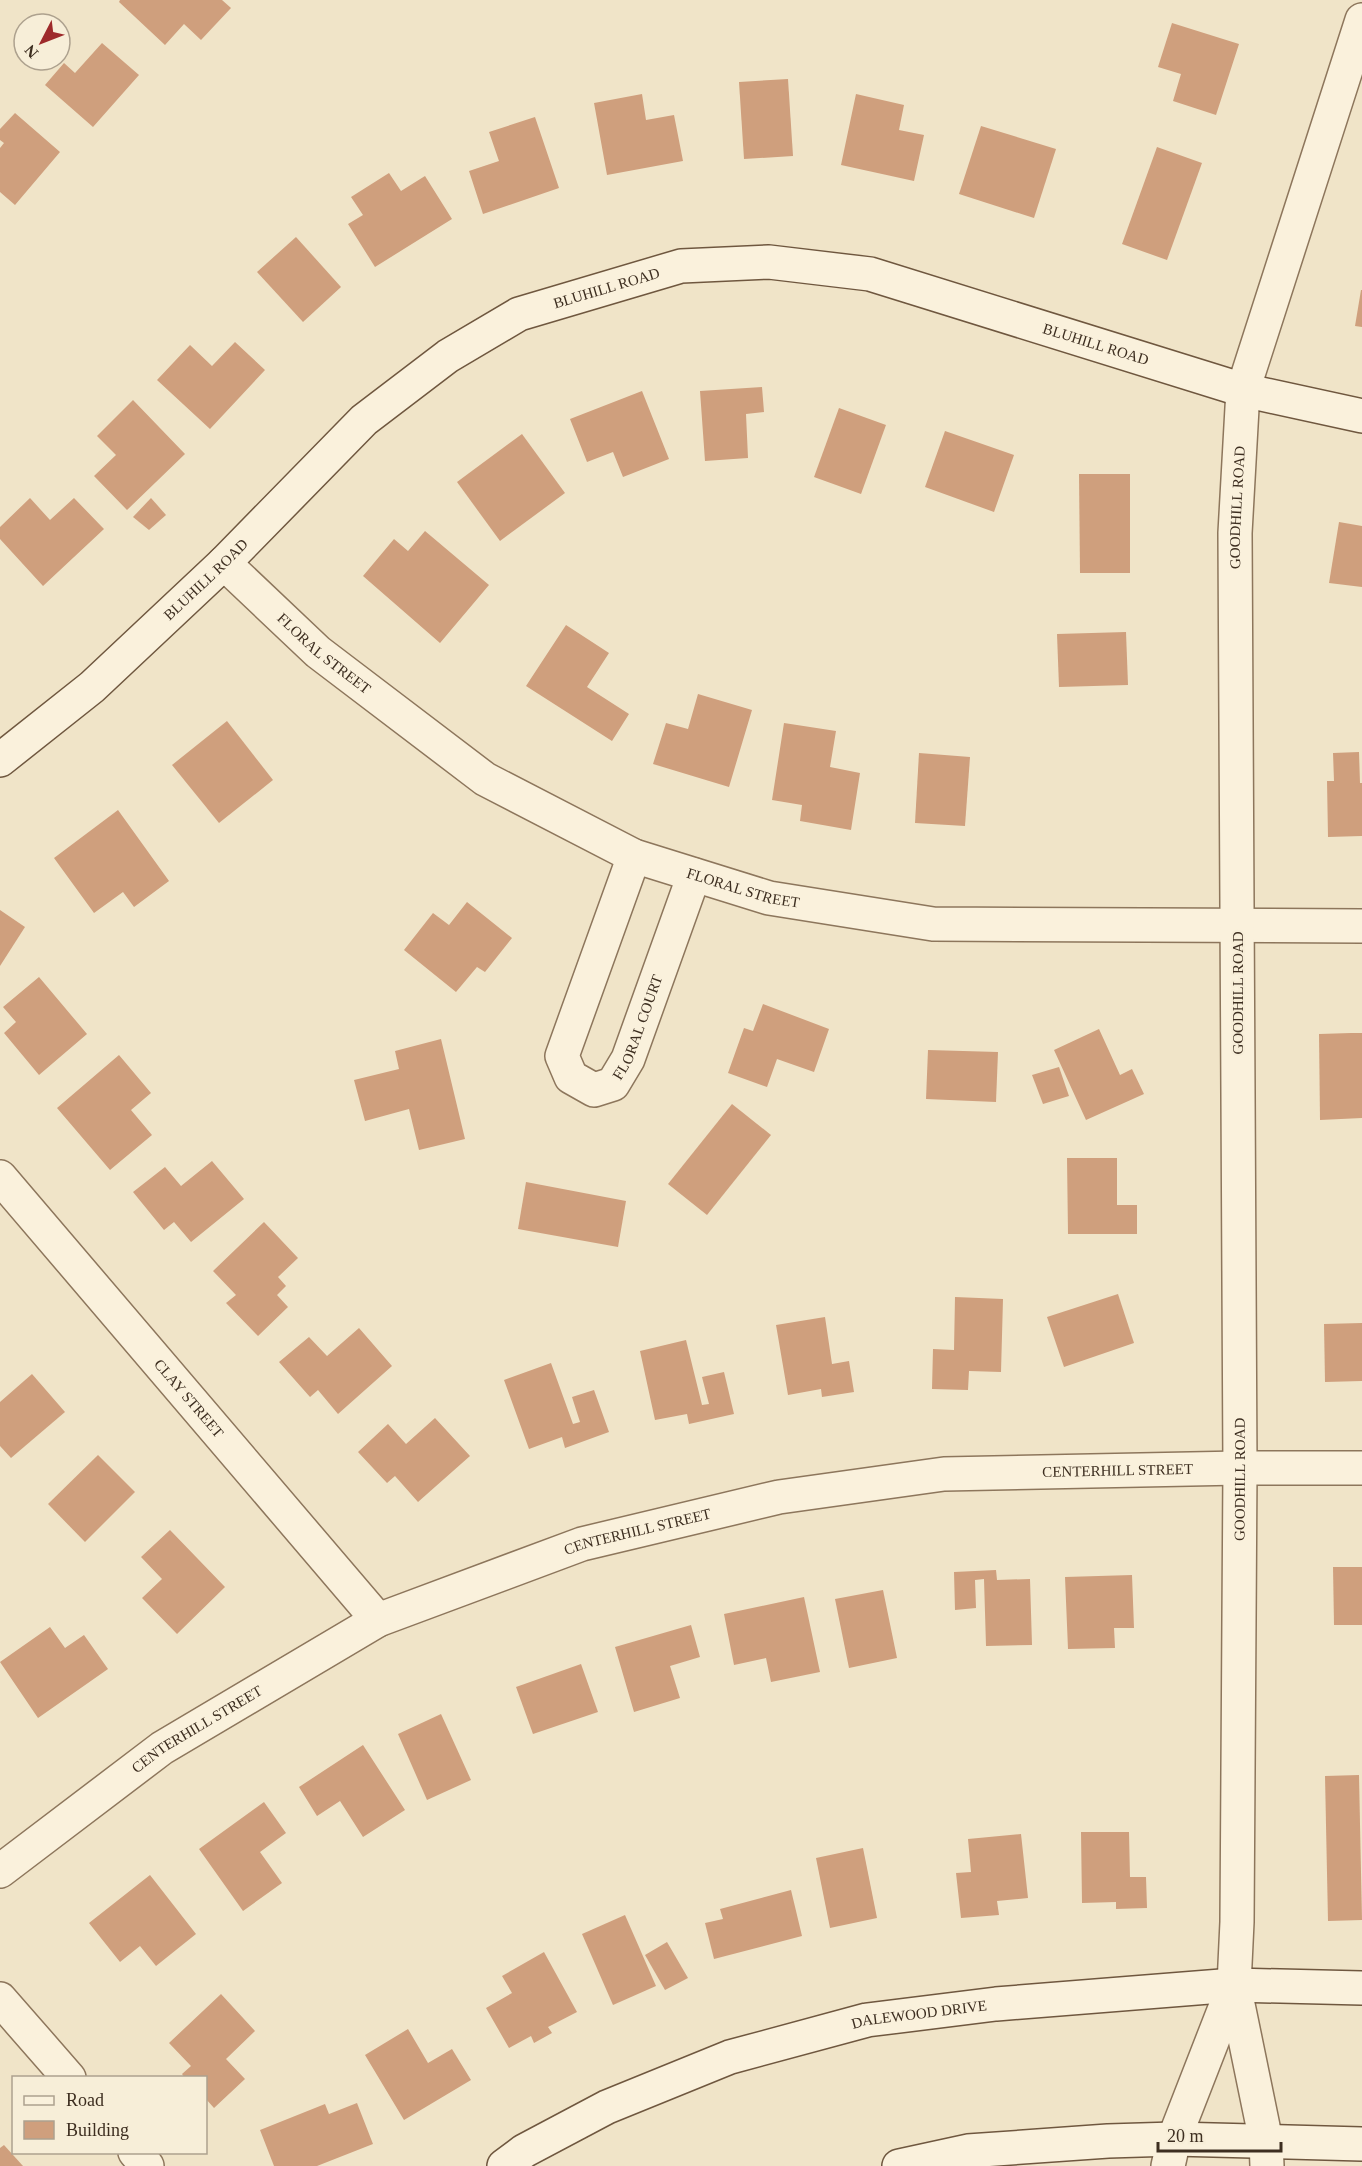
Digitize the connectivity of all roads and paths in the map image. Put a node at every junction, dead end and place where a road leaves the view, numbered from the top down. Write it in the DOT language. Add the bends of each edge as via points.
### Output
graph roads {
  1 [pos="1362,20"];
  2 [pos="1243,390"];
  3 [pos="1362,416"];
  4 [pos="224,563"];
  5 [pos="0,759"];
  6 [pos="634,856"];
  7 [pos="693,875"];
  8 [pos="1238,926"];
  9 [pos="1362,926"];
  10 [pos="0,1177"];
  11 [pos="1240,1468"];
  12 [pos="1362,1468"];
  13 [pos="378,1620"];
  14 [pos="0,1871"];
  15 [pos="1234,1985"];
  16 [pos="1362,1988"];
  17 [pos="0,1999"];
  18 [pos="67,2076"];
  19 [pos="1362,2144"];
  20 [pos="1171,2152"];
  21 [pos="1266,2153"];
  22 [pos="137,2154"];
  23 [pos="147,2166"];
  24 [pos="504,2166"];
  25 [pos="899,2166"];
  1 -- 2 [label="street, GOODHILL ROAD"];
  2 -- 3 [label="street, BLUHILL ROAD"];
  2 -- 4 [label="street, BLUHILL ROAD" via="870,274 769,262 681,266 519,314 448,356 364,420"];
  2 -- 8 [label="street, GOODHILL ROAD" via="1235,532"];
  4 -- 5 [label="street, BLUHILL ROAD" via="92,687"];
  4 -- 6 [label="street, FLORAL STREET" via="318,652 485,779"];
  6 -- 7 [label="street, FLORAL STREET"];
  6 -- 7 [label="street, FLORAL COURT" via="562,1056 571,1077 594,1090 613,1084 628,1059"];
  7 -- 8 [label="street, FLORAL STREET" via="769,898 933,924"];
  8 -- 9 [label="street, FLORAL STREET"];
  8 -- 11 [label="street, GOODHILL ROAD"];
  10 -- 13 [label="street, CLAY STREET"];
  11 -- 12 [label="street, CENTERHILL STREET"];
  11 -- 13 [label="street, CENTERHILL STREET" via="944,1474 779,1497 582,1544"];
  11 -- 15 [label="street, GOODHILL ROAD"];
  13 -- 14 [label="street, CENTERHILL STREET" via="162,1748"];
  15 -- 16 [label="street, DALEWOOD DRIVE"];
  15 -- 20 [label="street, GOODHILL ROAD"];
  15 -- 21 [label="street, GOODHILL ROAD"];
  15 -- 24 [label="street, DALEWOOD DRIVE" via="996,2004 867,2020 730,2057 607,2107 524,2151"];
  17 -- 18 [label="street"];
  19 -- 21 [label="street"];
  20 -- 21 [label="street"];
  20 -- 25 [label="street" via="1108,2141 968,2151"];
  22 -- 23 [label="street"];
}
